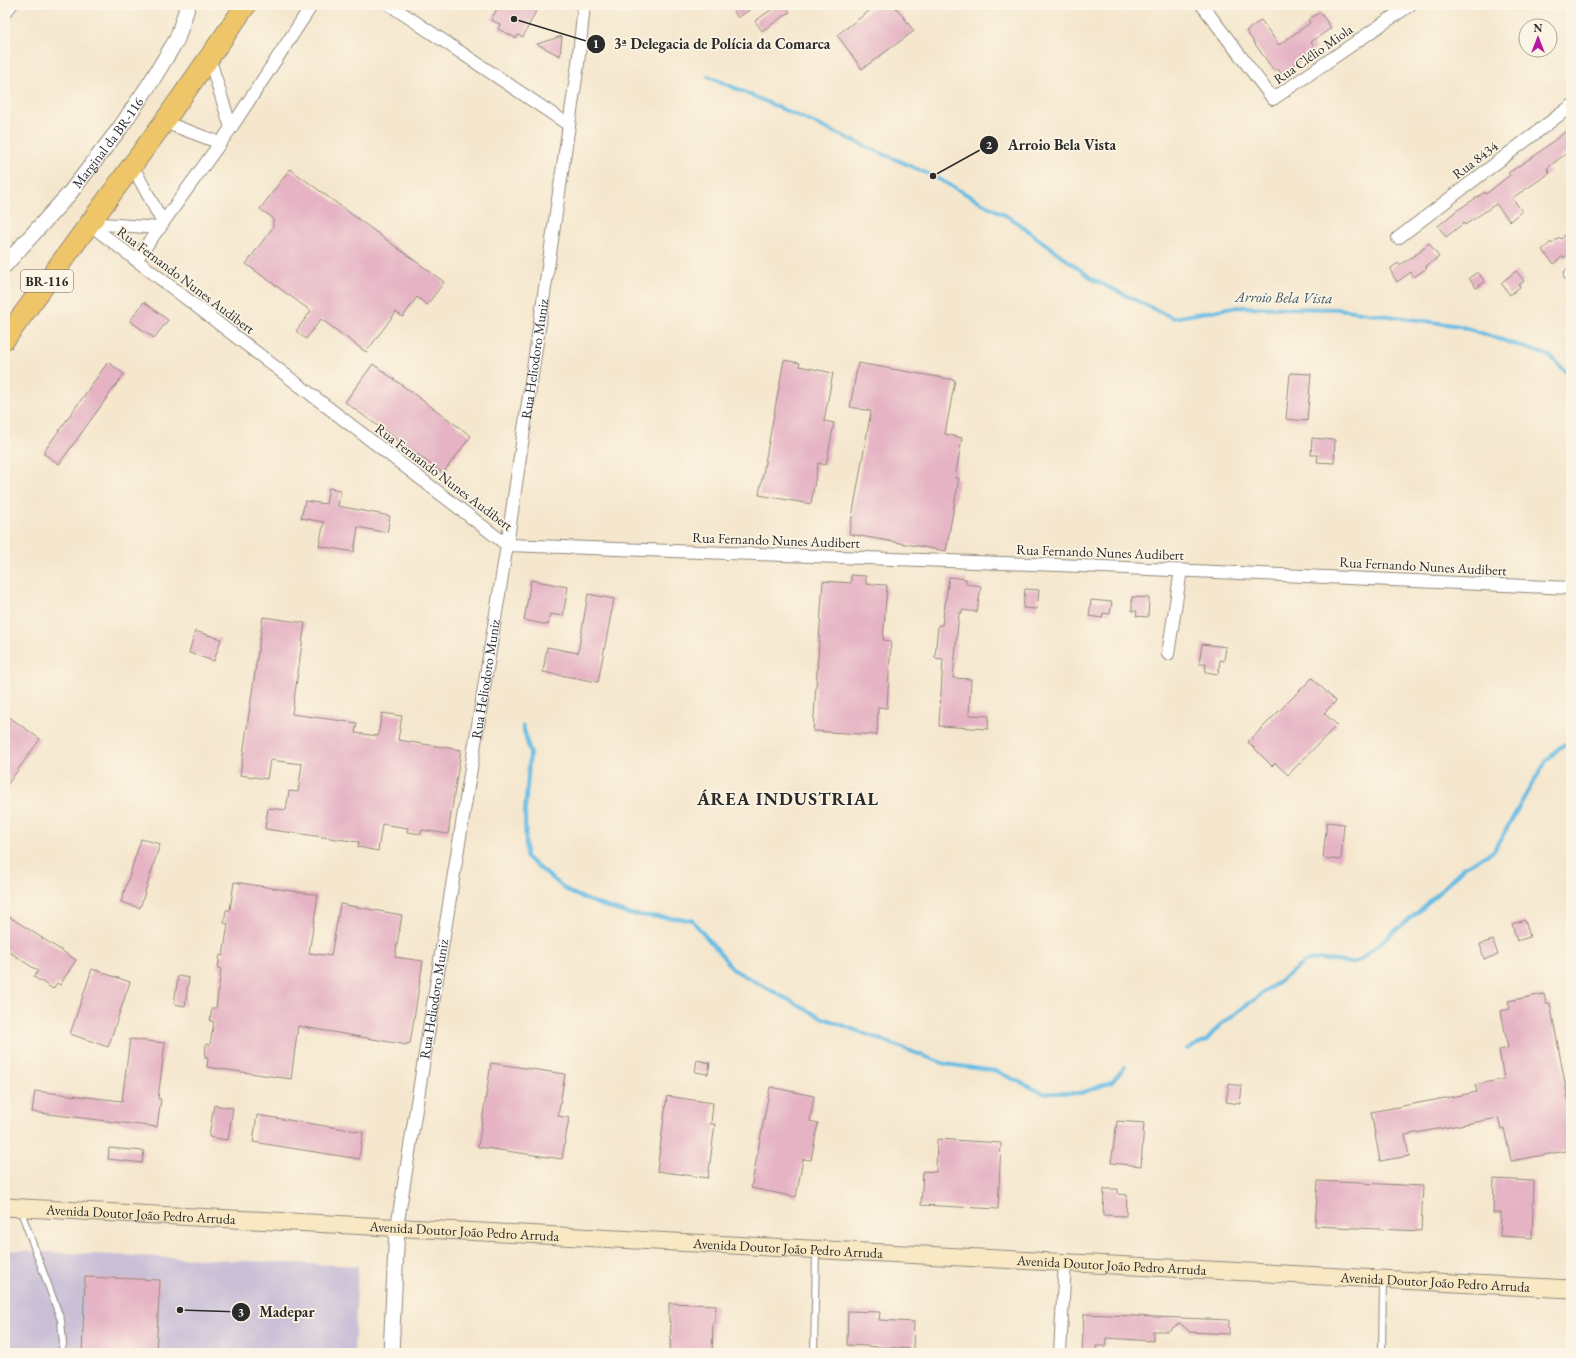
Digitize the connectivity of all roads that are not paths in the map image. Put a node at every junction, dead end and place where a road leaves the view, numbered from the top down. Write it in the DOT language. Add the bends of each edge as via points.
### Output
graph roads {
  1 [pos="15,5"];
  2 [pos="188,5"];
  3 [pos="246,5"];
  4 [pos="312,5"];
  5 [pos="390,5"];
  6 [pos="584,5"];
  7 [pos="1202,5"];
  8 [pos="1410,5"];
  9 [pos="5,16"];
  10 [pos="209,57"];
  11 [pos="1571,106"];
  12 [pos="164,122"];
  13 [pos="569,125"];
  14 [pos="231,128"];
  15 [pos="220,143"];
  16 [pos="132,165"];
  17 [pos="88,223"];
  18 [pos="161,225"];
  19 [pos="1398,238"];
  20 [pos="136,260"];
  21 [pos="5,265"];
  22 [pos="5,339"];
  23 [pos="508,545"];
  24 [pos="1181,570"];
  25 [pos="1571,588"];
  26 [pos="1168,654"];
  27 [pos="12,1207"];
  28 [pos="397,1227"];
  29 [pos="816,1249"];
  30 [pos="1065,1262"];
  31 [pos="1383,1279"];
  32 [pos="1571,1289"];
  33 [pos="61,1353"];
  34 [pos="391,1353"];
  35 [pos="814,1353"];
  36 [pos="1060,1353"];
  37 [pos="1382,1353"];
  1 -- 9 [label="lane"];
  2 -- 21 [label="street, Marginal da BR-116" via="177,39 120,128 69,194"];
  3 -- 10 [label="highway, BR-116"];
  4 -- 14 [label="street"];
  5 -- 13 [label="street"];
  6 -- 13 [label="street, Rua Heliodoro Muniz"];
  7 -- 8 [label="street, Rua Clélio Miola" via="1273,100"];
  10 -- 12 [label="highway, BR-116"];
  10 -- 14 [label="street"];
  11 -- 19 [label="street, Rua 8434"];
  12 -- 15 [label="street"];
  12 -- 16 [label="highway, BR-116"];
  13 -- 23 [label="street, Rua Heliodoro Muniz"];
  14 -- 15 [label="street"];
  15 -- 18 [label="street"];
  16 -- 17 [label="highway, BR-116"];
  16 -- 18 [label="street"];
  17 -- 18 [label="street"];
  17 -- 20 [label="street, Rua Fernando Nunes Audibert"];
  17 -- 22 [label="highway, BR-116"];
  18 -- 20 [label="street"];
  20 -- 23 [label="street, Rua Fernando Nunes Audibert"];
  23 -- 24 [label="street, Rua Fernando Nunes Audibert"];
  23 -- 28 [label="street, Rua Heliodoro Muniz"];
  24 -- 25 [label="street, Rua Fernando Nunes Audibert"];
  24 -- 26 [label="street"];
  27 -- 28 [label="main road, Avenida Doutor João Pedro Arruda"];
  27 -- 33 [label="lane" via="61,1320"];
  28 -- 29 [label="main road, Avenida Doutor João Pedro Arruda"];
  28 -- 34 [label="street, Rua Heliodoro Muniz"];
  29 -- 30 [label="main road, Avenida Doutor João Pedro Arruda"];
  29 -- 35 [label="lane"];
  30 -- 31 [label="main road, Avenida Doutor João Pedro Arruda"];
  30 -- 36 [label="street"];
  31 -- 32 [label="main road, Avenida Doutor João Pedro Arruda"];
  31 -- 37 [label="lane"];
}
